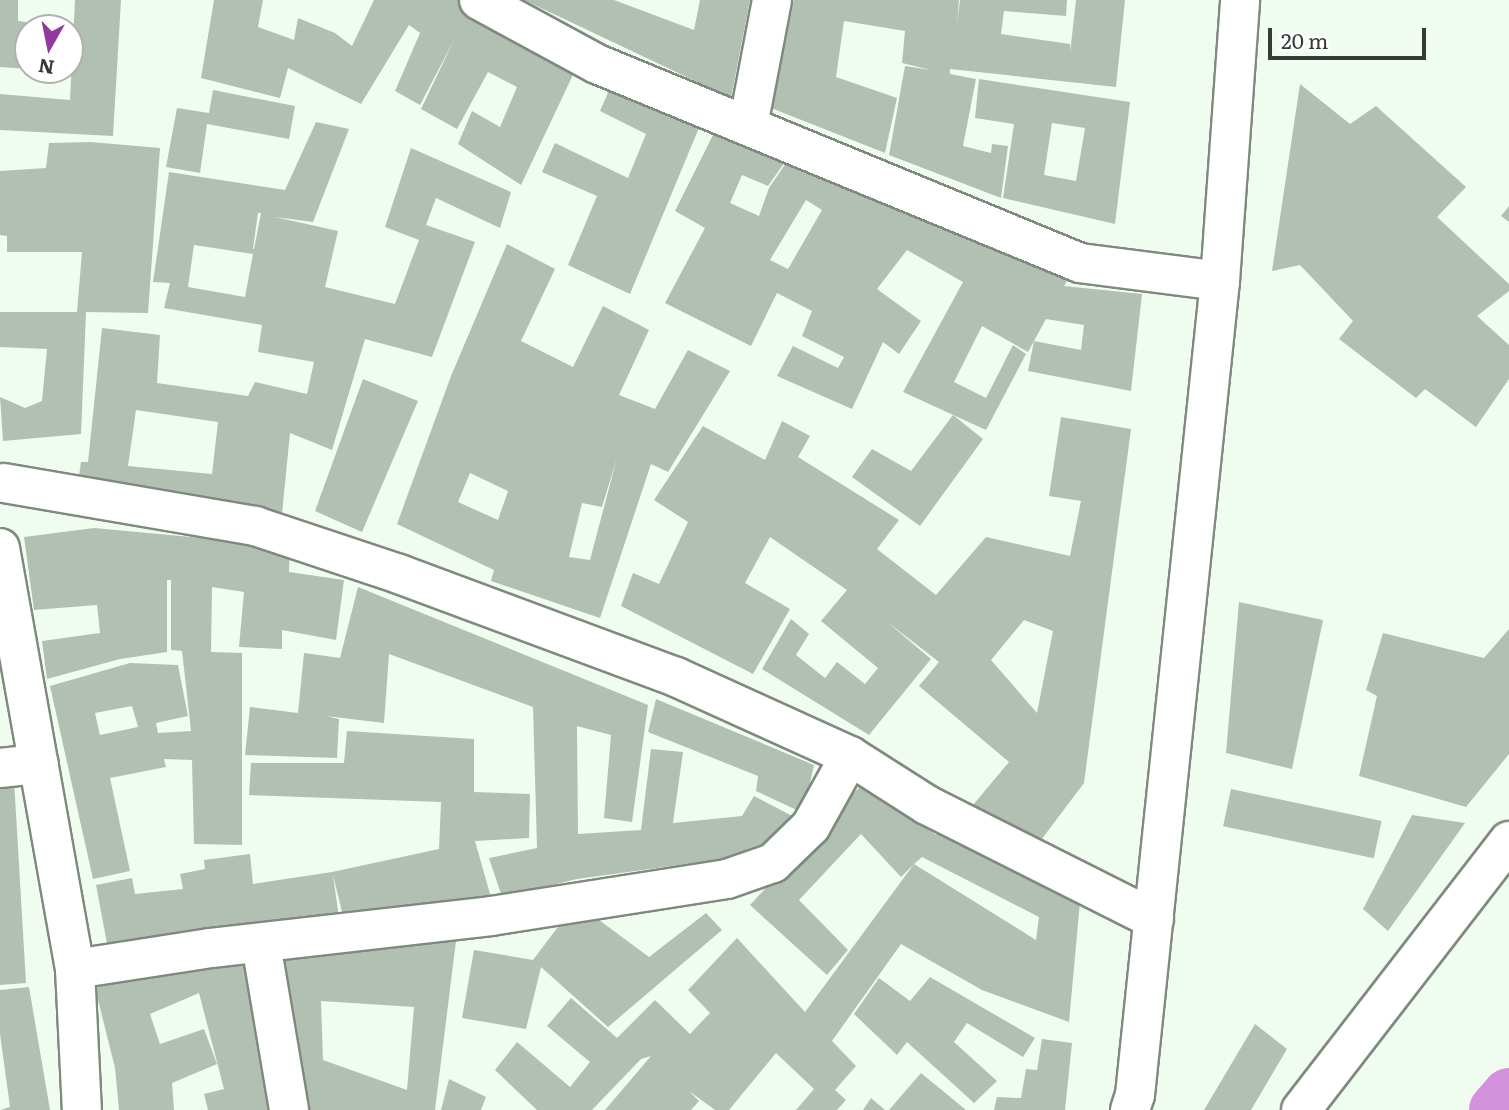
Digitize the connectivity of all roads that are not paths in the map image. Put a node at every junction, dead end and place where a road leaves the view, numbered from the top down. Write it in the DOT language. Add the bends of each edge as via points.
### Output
graph roads {
  1 [pos="479,0"];
  2 [pos="772,0"];
  3 [pos="1240,0"];
  4 [pos="748,126"];
  5 [pos="1220,281"];
  6 [pos="1,492"];
  7 [pos="0,548"];
  8 [pos="850,756"];
  9 [pos="39,764"];
  10 [pos="0,768"];
  11 [pos="1509,841"];
  12 [pos="1154,919"];
  13 [pos="261,944"];
  14 [pos="75,969"];
  15 [pos="82,1110"];
  16 [pos="289,1110"];
  17 [pos="1130,1110"];
  18 [pos="1301,1110"];
  1 -- 4 [label="street" via="597,64"];
  2 -- 4 [label="street"];
  3 -- 5 [label="street"];
  4 -- 5 [label="street" via="1080,263"];
  5 -- 12 [label="street"];
  6 -- 8 [label="street" via="255,526 676,677"];
  7 -- 9 [label="street"];
  8 -- 12 [label="street" via="927,805"];
  8 -- 13 [label="street" via="811,826 773,863 727,879 491,916"];
  9 -- 10 [label="street"];
  9 -- 14 [label="street"];
  11 -- 18 [label="street"];
  12 -- 17 [label="street"];
  13 -- 14 [label="street"];
  13 -- 16 [label="street"];
  14 -- 15 [label="street"];
}
